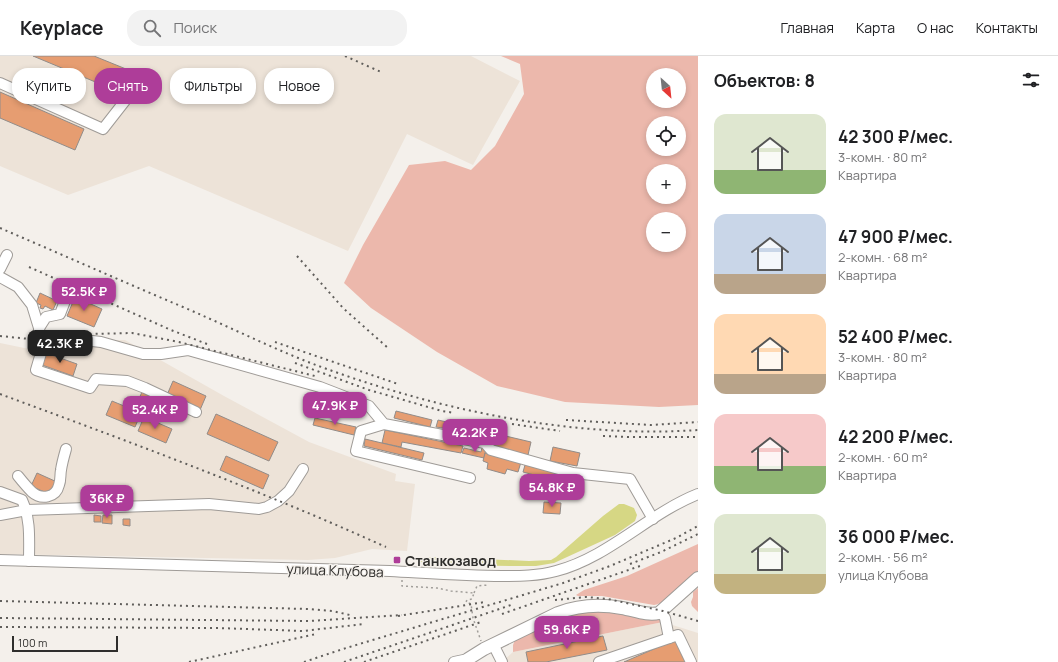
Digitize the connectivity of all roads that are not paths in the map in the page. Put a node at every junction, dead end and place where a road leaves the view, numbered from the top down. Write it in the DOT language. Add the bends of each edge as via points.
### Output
graph roads {
  1 [pos="0,83"];
  2 [pos="123,104"];
  3 [pos="7,255"];
  4 [pos="0,269"];
  5 [pos="0,277"];
  6 [pos="65,301"];
  7 [pos="40,328"];
  8 [pos="40,343"];
  9 [pos="196,412"];
  10 [pos="384,424"];
  11 [pos="66,449"];
  12 [pos="303,469"];
  13 [pos="18,476"];
  14 [pos="470,478"];
  15 [pos="0,492"];
  16 [pos="33,494"];
  17 [pos="698,494"];
  18 [pos="22,500"];
  19 [pos="26,510"];
  20 [pos="0,515"];
  21 [pos="653,519"];
  22 [pos="0,560"];
  23 [pos="29,561"];
  24 [pos="698,578"];
  25 [pos="661,612"];
  26 [pos="669,638"];
  27 [pos="489,646"];
  28 [pos="468,660"];
  29 [pos="454,662"];
  30 [pos="502,662"];
  31 [pos="599,662"];
  32 [pos="691,662"];
  1 -- 2 [label="street" via="103,129"];
  3 -- 4 [label="street"];
  5 -- 7 [label="street" via="18,288 32,305"];
  6 -- 7 [label="street" via="60,314 46,317"];
  7 -- 8 [label="street"];
  8 -- 9 [label="street" via="41,353 36,370 90,388 96,379 127,381"];
  8 -- 10 [label="street" via="75,339 94,341 143,354 188,350 320,387 369,406"];
  10 -- 14 [label="street" via="361,432 356,451"];
  10 -- 21 [label="street" via="485,443 491,450 573,473 630,479"];
  11 -- 16 [label="street" via="58,490 50,497"];
  12 -- 19 [label="street" via="289,491 278,501 259,509 209,504"];
  13 -- 16 [label="street"];
  15 -- 18 [label="street"];
  16 -- 18 [label="street"];
  17 -- 21 [label="street, улица Клубова" via="672,506"];
  18 -- 19 [label="street"];
  19 -- 20 [label="street"];
  19 -- 23 [label="street" via="30,527"];
  21 -- 23 [label="street, улица Клубова" via="569,568 528,576"];
  22 -- 23 [label="street, улица Клубова"];
  24 -- 25 [label="main road"];
  25 -- 26 [label="street" via="665,618"];
  25 -- 27 [label="main road" via="650,614 616,607 577,607 558,613"];
  26 -- 31 [label="street"];
  26 -- 32 [label="street" via="678,635"];
  27 -- 28 [label="main road"];
  27 -- 30 [label="street"];
  28 -- 29 [label="street"];
}
